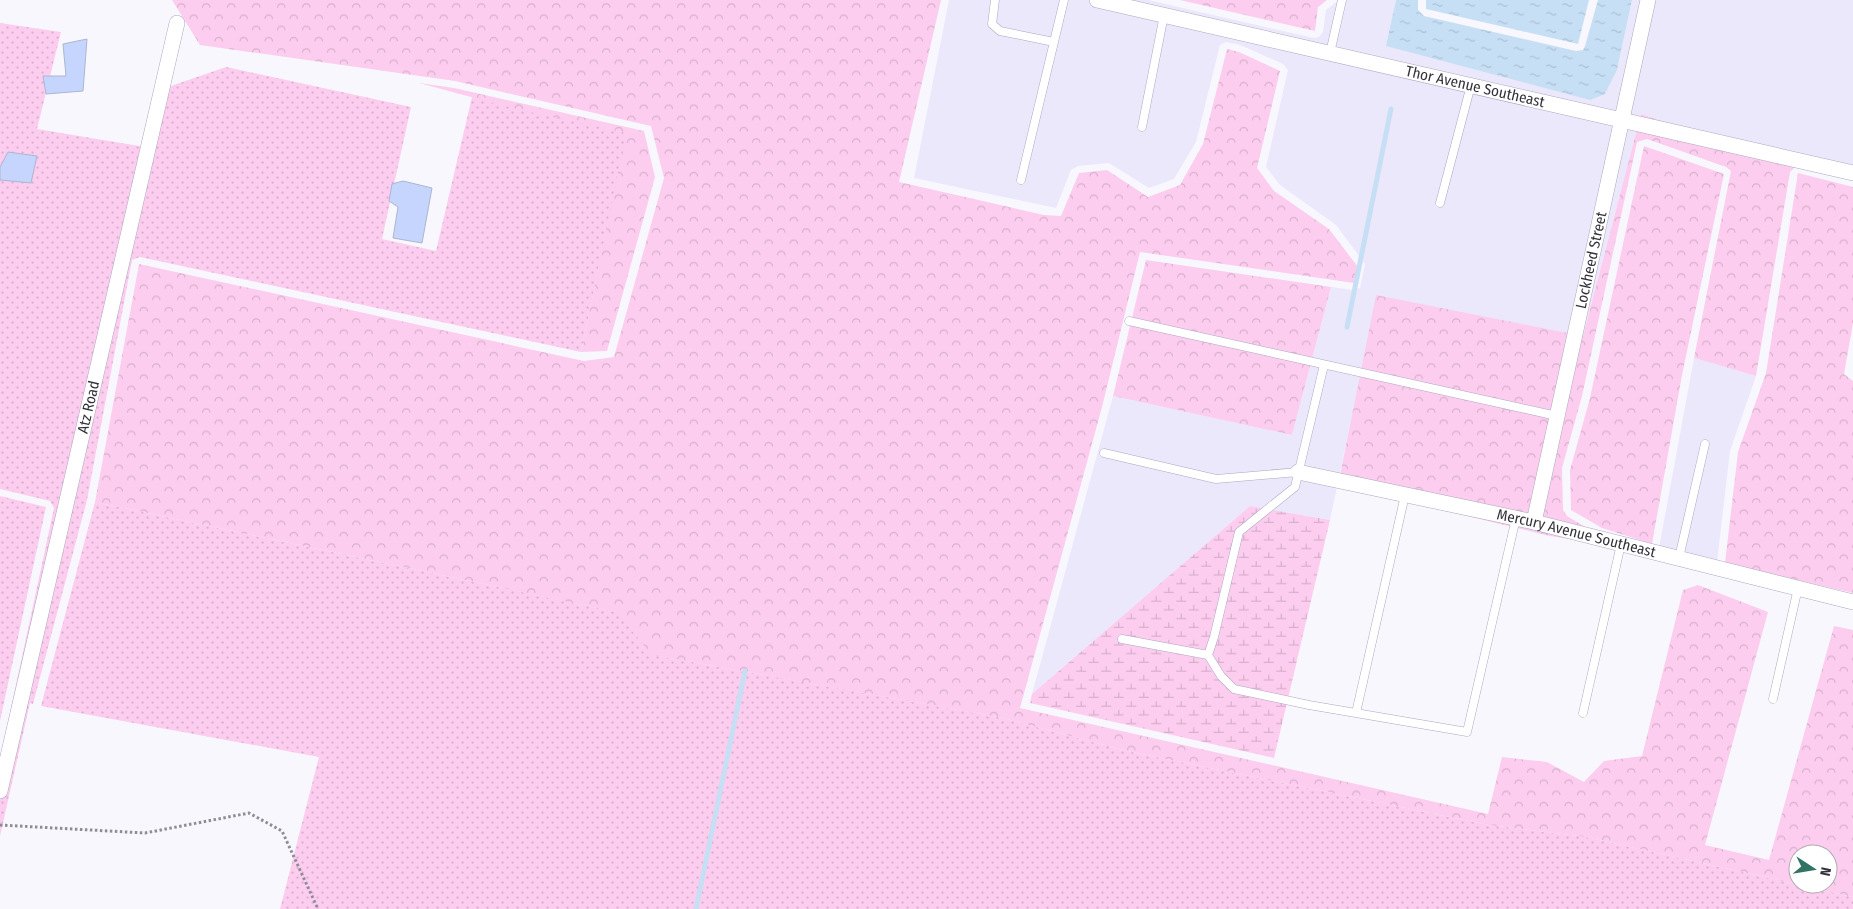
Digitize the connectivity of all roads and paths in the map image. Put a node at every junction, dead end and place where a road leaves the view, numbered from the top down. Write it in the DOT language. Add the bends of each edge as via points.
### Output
graph roads {
  1 [pos="995,0"];
  2 [pos="1064,0"];
  3 [pos="1097,0"];
  4 [pos="1342,0"];
  5 [pos="1648,0"];
  6 [pos="1164,15"];
  7 [pos="177,23"];
  8 [pos="1054,42"];
  9 [pos="1330,53"];
  10 [pos="1471,85"];
  11 [pos="1620,121"];
  12 [pos="1142,127"];
  13 [pos="1853,174"];
  14 [pos="1021,180"];
  15 [pos="1440,203"];
  16 [pos="1129,322"];
  17 [pos="1324,365"];
  18 [pos="1557,416"];
  19 [pos="1705,444"];
  20 [pos="1104,453"];
  21 [pos="1298,472"];
  22 [pos="1405,495"];
  23 [pos="1516,518"];
  24 [pos="1534,522"];
  25 [pos="1621,544"];
  26 [pos="1678,558"];
  27 [pos="1798,588"];
  28 [pos="1853,602"];
  29 [pos="1122,639"];
  30 [pos="1208,655"];
  31 [pos="1773,699"];
  32 [pos="1356,712"];
  33 [pos="1583,713"];
  34 [pos="0,791"];
  35 [pos="0,825"];
  36 [pos="318,909"];
  1 -- 8 [label="lane" via="992,24 1000,31"];
  2 -- 8 [label="lane"];
  3 -- 6 [label="street, Thor Avenue Southeast"];
  4 -- 9 [label="lane"];
  5 -- 11 [label="street, Lockheed Street"];
  6 -- 9 [label="street, Thor Avenue Southeast"];
  6 -- 12 [label="lane"];
  7 -- 34 [label="street, Atz Road"];
  8 -- 14 [label="lane"];
  9 -- 10 [label="street, Thor Avenue Southeast"];
  10 -- 11 [label="street, Thor Avenue Southeast"];
  10 -- 15 [label="lane"];
  11 -- 13 [label="street, Thor Avenue Southeast"];
  11 -- 18 [label="street, Lockheed Street"];
  16 -- 17 [label="lane"];
  17 -- 18 [label="lane"];
  17 -- 21 [label="lane"];
  18 -- 24 [label="street, Lockheed Street"];
  19 -- 26 [label="lane"];
  20 -- 21 [label="lane" via="1216,479"];
  21 -- 22 [label="street, Mercury Avenue Southeast"];
  21 -- 30 [label="lane" via="1295,487 1240,532"];
  22 -- 23 [label="street, Mercury Avenue Southeast"];
  22 -- 32 [label="lane"];
  23 -- 24 [label="street, Mercury Avenue Southeast"];
  23 -- 32 [label="lane" via="1467,732"];
  24 -- 25 [label="street, Mercury Avenue Southeast"];
  25 -- 26 [label="street, Mercury Avenue Southeast"];
  25 -- 33 [label="lane"];
  26 -- 27 [label="street, Mercury Avenue Southeast"];
  27 -- 28 [label="street, Mercury Avenue Southeast"];
  27 -- 31 [label="lane"];
  29 -- 30 [label="lane"];
  30 -- 32 [label="lane" via="1234,689"];
  35 -- 36 [label="path" via="145,833 249,813 282,831"];
}
